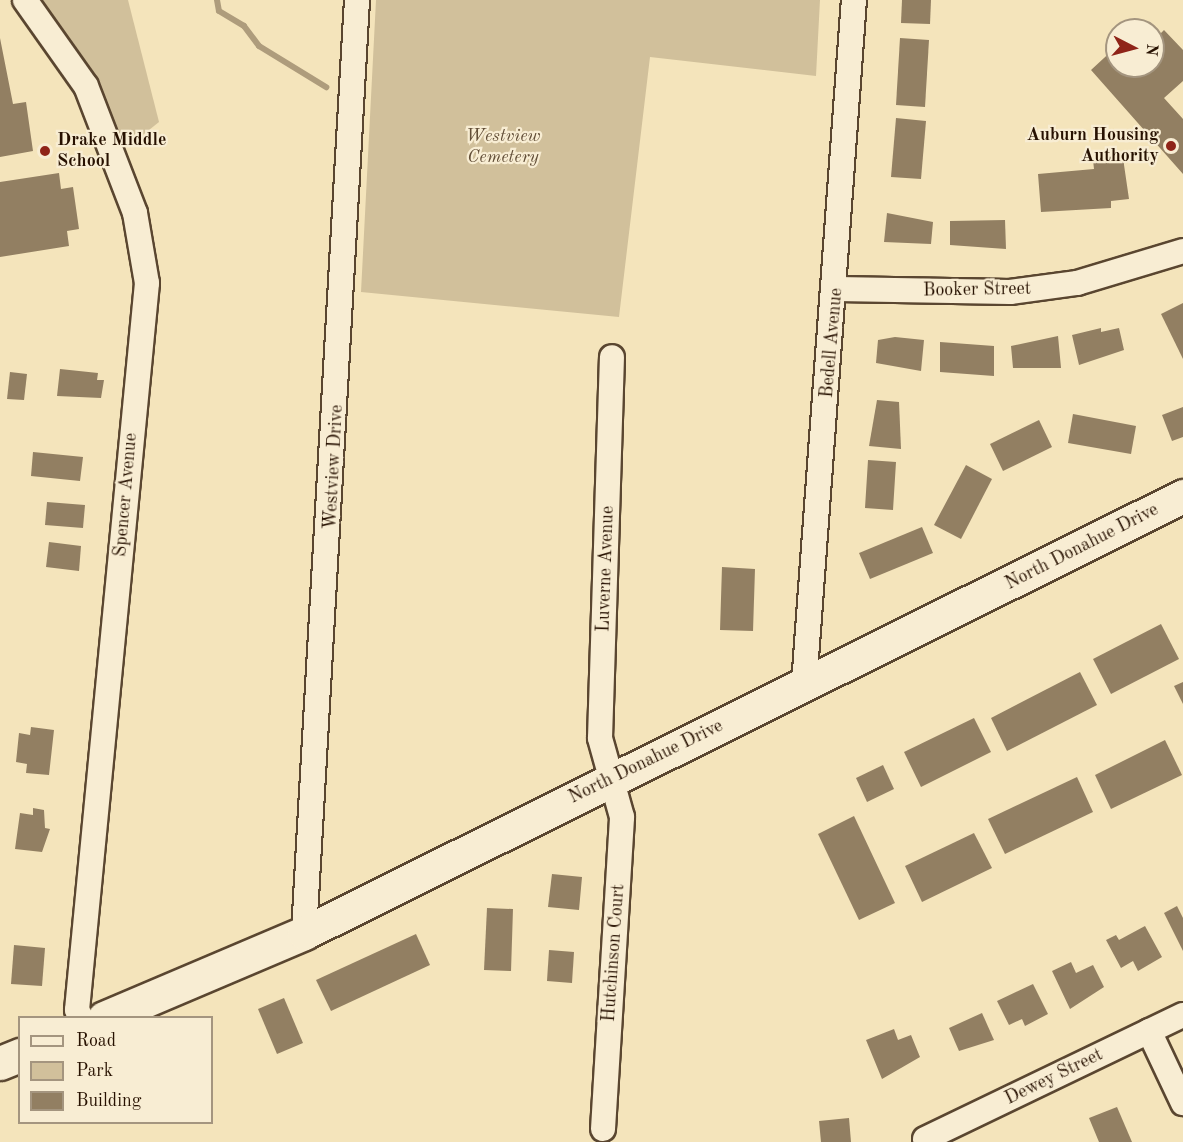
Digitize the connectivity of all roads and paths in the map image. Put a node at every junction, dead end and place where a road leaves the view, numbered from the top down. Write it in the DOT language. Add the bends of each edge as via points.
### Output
graph roads {
  1 [pos="24,0"];
  2 [pos="357,0"];
  3 [pos="854,0"];
  4 [pos="1183,251"];
  5 [pos="837,289"];
  6 [pos="612,357"];
  7 [pos="1183,496"];
  8 [pos="804,685"];
  9 [pos="609,779"];
  10 [pos="304,933"];
  11 [pos="1183,1015"];
  12 [pos="80,1016"];
  13 [pos="107,1016"];
  14 [pos="1149,1031"];
  15 [pos="18,1056"];
  16 [pos="0,1063"];
  17 [pos="1183,1103"];
  18 [pos="603,1129"];
  19 [pos="925,1139"];
  1 -- 12 [label="street, Spencer Avenue" via="86,86 135,213 147,283 77,1010"];
  2 -- 10 [label="street, Westview Drive"];
  3 -- 5 [label="street, Bedell Avenue"];
  4 -- 5 [label="street, Booker Street" via="1077,284 1010,292"];
  5 -- 8 [label="street, Bedell Avenue"];
  6 -- 9 [label="street, Luverne Avenue" via="600,738"];
  7 -- 8 [label="street, North Donahue Drive"];
  8 -- 9 [label="street, North Donahue Drive"];
  9 -- 10 [label="street, North Donahue Drive"];
  9 -- 18 [label="street, Hutchinson Court" via="622,817"];
  10 -- 13 [label="street, North Donahue Drive"];
  11 -- 14 [label="street, Dewey Street"];
  14 -- 17 [label="street"];
  14 -- 19 [label="street, Dewey Street"];
  15 -- 16 [label="street"];
}
